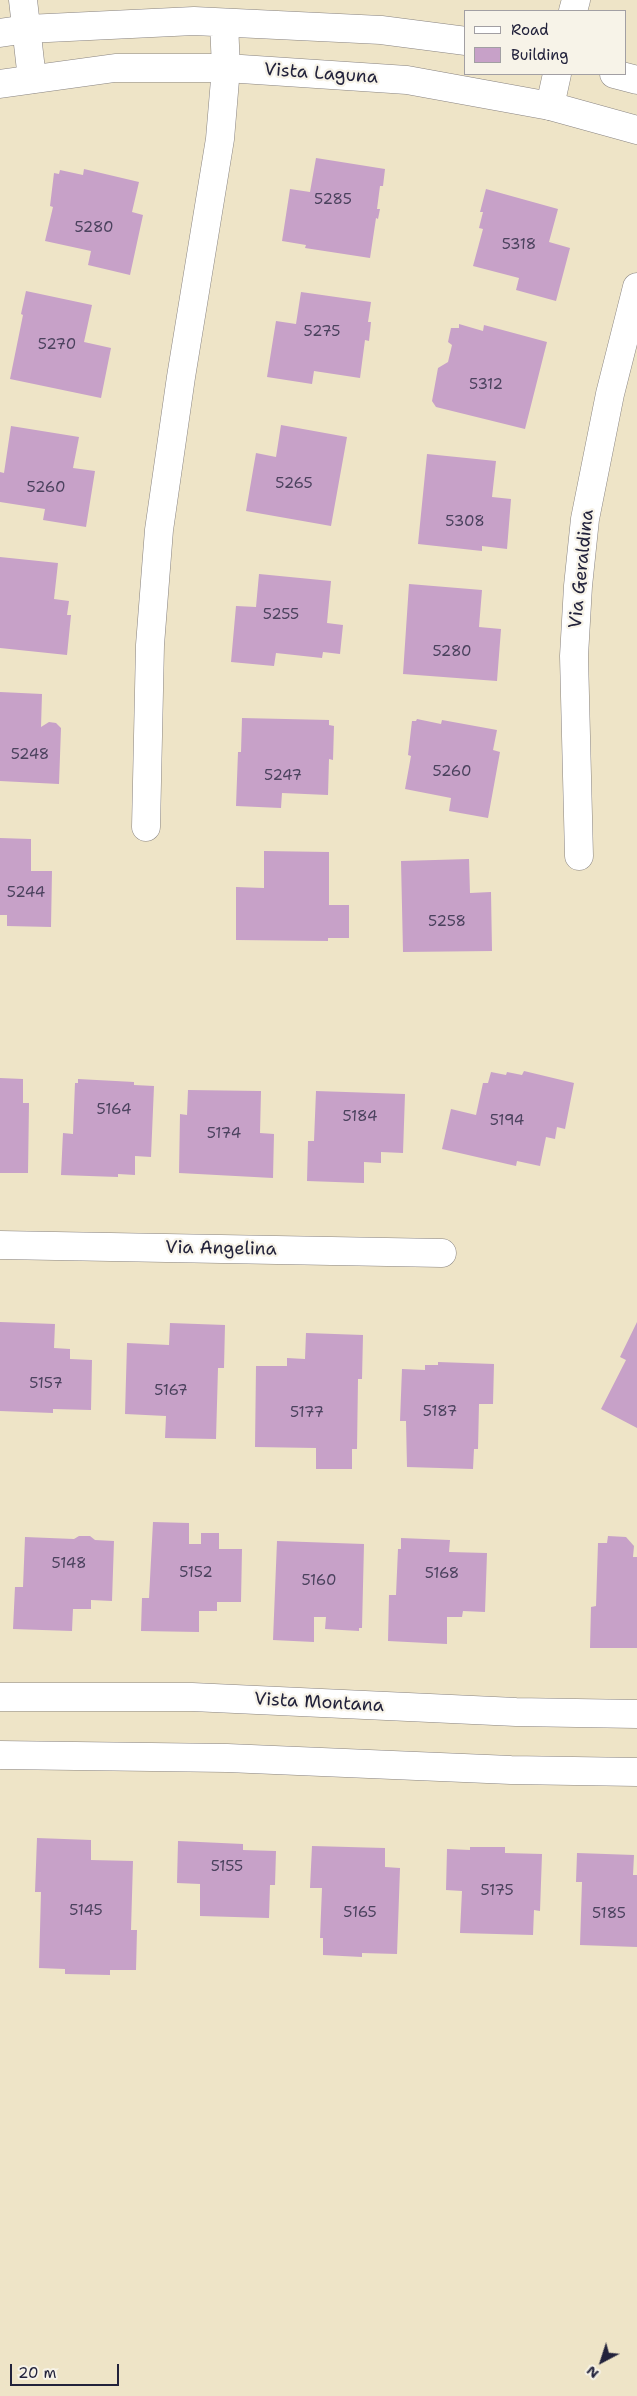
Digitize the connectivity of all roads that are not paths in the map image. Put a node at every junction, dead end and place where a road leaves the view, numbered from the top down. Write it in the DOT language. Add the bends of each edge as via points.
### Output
graph roads {
  1 [pos="23,0"];
  2 [pos="224,23"];
  3 [pos="27,29"];
  4 [pos="0,32"];
  5 [pos="464,41"];
  6 [pos="226,68"];
  7 [pos="557,75"];
  8 [pos="618,75"];
  9 [pos="32,78"];
  10 [pos="637,80"];
  11 [pos="0,84"];
  12 [pos="550,106"];
  13 [pos="637,130"];
  14 [pos="637,287"];
  15 [pos="146,827"];
  16 [pos="579,856"];
  17 [pos="0,1245"];
  18 [pos="442,1253"];
  19 [pos="0,1696"];
  20 [pos="637,1714"];
  21 [pos="0,1755"];
  22 [pos="637,1772"];
  1 -- 3 [label="street"];
  2 -- 3 [label="street"];
  2 -- 5 [label="street" via="381,30"];
  2 -- 6 [label="street"];
  3 -- 4 [label="street"];
  3 -- 9 [label="street"];
  6 -- 9 [label="street, Vista Laguna" via="115,68"];
  6 -- 12 [label="street, Vista Laguna" via="407,80"];
  6 -- 15 [label="street" via="220,139 159,530 150,645"];
  7 -- 12 [label="street"];
  8 -- 10 [label="street"];
  9 -- 11 [label="street, Vista Laguna"];
  12 -- 13 [label="street, Vista Laguna"];
  14 -- 16 [label="street, Via Geraldina" via="610,394 585,519 578,586 574,656"];
  17 -- 18 [label="street, Via Angelina"];
  19 -- 20 [label="street, Vista Montana" via="192,1697 506,1712"];
  21 -- 22 [label="street" via="236,1758"];
}
